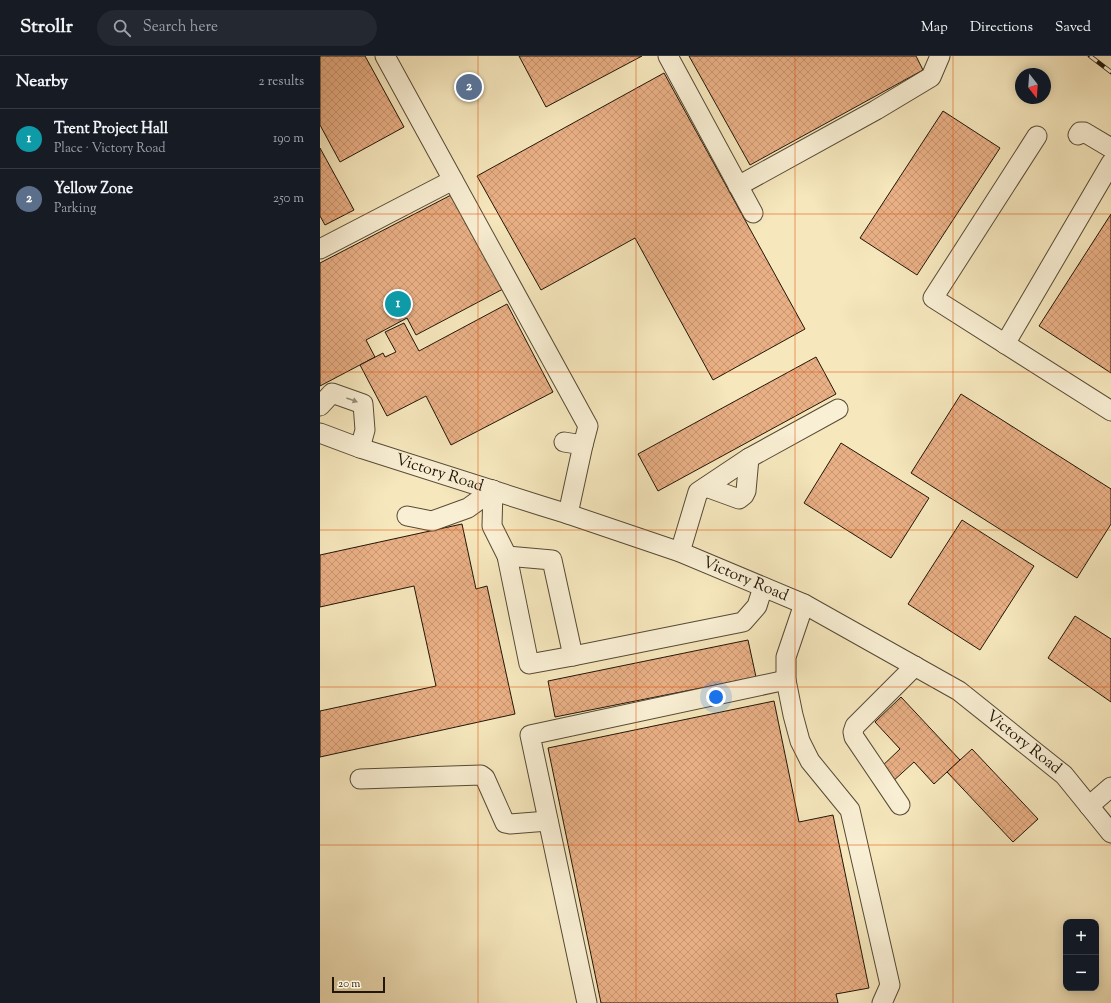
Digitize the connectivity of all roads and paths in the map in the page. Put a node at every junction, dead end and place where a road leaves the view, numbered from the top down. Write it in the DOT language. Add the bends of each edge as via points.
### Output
graph roads {
  1 [pos="385,56"];
  2 [pos="668,56"];
  3 [pos="940,56"];
  4 [pos="1078,135"];
  5 [pos="1037,136"];
  6 [pos="1111,148"];
  7 [pos="1111,163"];
  8 [pos="453,180"];
  9 [pos="738,186"];
  10 [pos="753,214"];
  11 [pos="320,250"];
  12 [pos="1005,344"];
  13 [pos="320,406"];
  14 [pos="838,409"];
  15 [pos="1111,411"];
  16 [pos="320,433"];
  17 [pos="564,442"];
  18 [pos="583,445"];
  19 [pos="360,448"];
  20 [pos="749,458"];
  21 [pos="706,487"];
  22 [pos="493,490"];
  23 [pos="568,514"];
  24 [pos="407,516"];
  25 [pos="680,552"];
  26 [pos="507,556"];
  27 [pos="763,586"];
  28 [pos="804,604"];
  29 [pos="573,656"];
  30 [pos="915,666"];
  31 [pos="786,680"];
  32 [pos="360,779"];
  33 [pos="1111,787"];
  34 [pos="900,805"];
  35 [pos="1089,806"];
  36 [pos="548,821"];
  37 [pos="1111,833"];
  38 [pos="587,1003"];
  39 [pos="882,1003"];
  1 -- 8 [label="street"];
  2 -- 9 [label="street"];
  3 -- 9 [label="street" via="931,77"];
  4 -- 6 [label="street" via="1084,132"];
  5 -- 12 [label="street" via="933,298"];
  7 -- 12 [label="street"];
  8 -- 11 [label="street"];
  8 -- 18 [label="street" via="588,426"];
  9 -- 10 [label="street"];
  12 -- 15 [label="street"];
  13 -- 19 [label="street, one-way" via="332,393 363,404 365,430"];
  14 -- 20 [label="street"];
  16 -- 19 [label="street, Victory Road"];
  17 -- 18 [label="street"];
  18 -- 23 [label="street"];
  19 -- 22 [label="street, Victory Road"];
  20 -- 21 [label="street"];
  20 -- 21 [label="street" via="744,495 739,498"];
  21 -- 25 [label="street" via="698,492"];
  22 -- 23 [label="street, Victory Road"];
  22 -- 24 [label="street" via="468,508 432,521"];
  22 -- 26 [label="street" via="492,526"];
  23 -- 25 [label="street, Victory Road"];
  25 -- 27 [label="street, Victory Road"];
  26 -- 29 [label="street" via="552,560"];
  26 -- 29 [label="street" via="529,664"];
  27 -- 28 [label="street, Victory Road"];
  27 -- 29 [label="street" via="757,606 743,622"];
  28 -- 30 [label="street, Victory Road"];
  28 -- 31 [label="street" via="786,657"];
  30 -- 34 [label="street" via="854,726 853,732"];
  30 -- 35 [label="street, Victory Road" via="959,691 1033,750 1064,775"];
  31 -- 36 [label="street" via="530,735"];
  31 -- 39 [label="street" via="800,741 810,761 850,810 890,985"];
  32 -- 36 [label="street" via="481,775 485,778 505,823"];
  33 -- 35 [label="street"];
  35 -- 37 [label="street, Victory Road"];
  36 -- 38 [label="street"];
}
